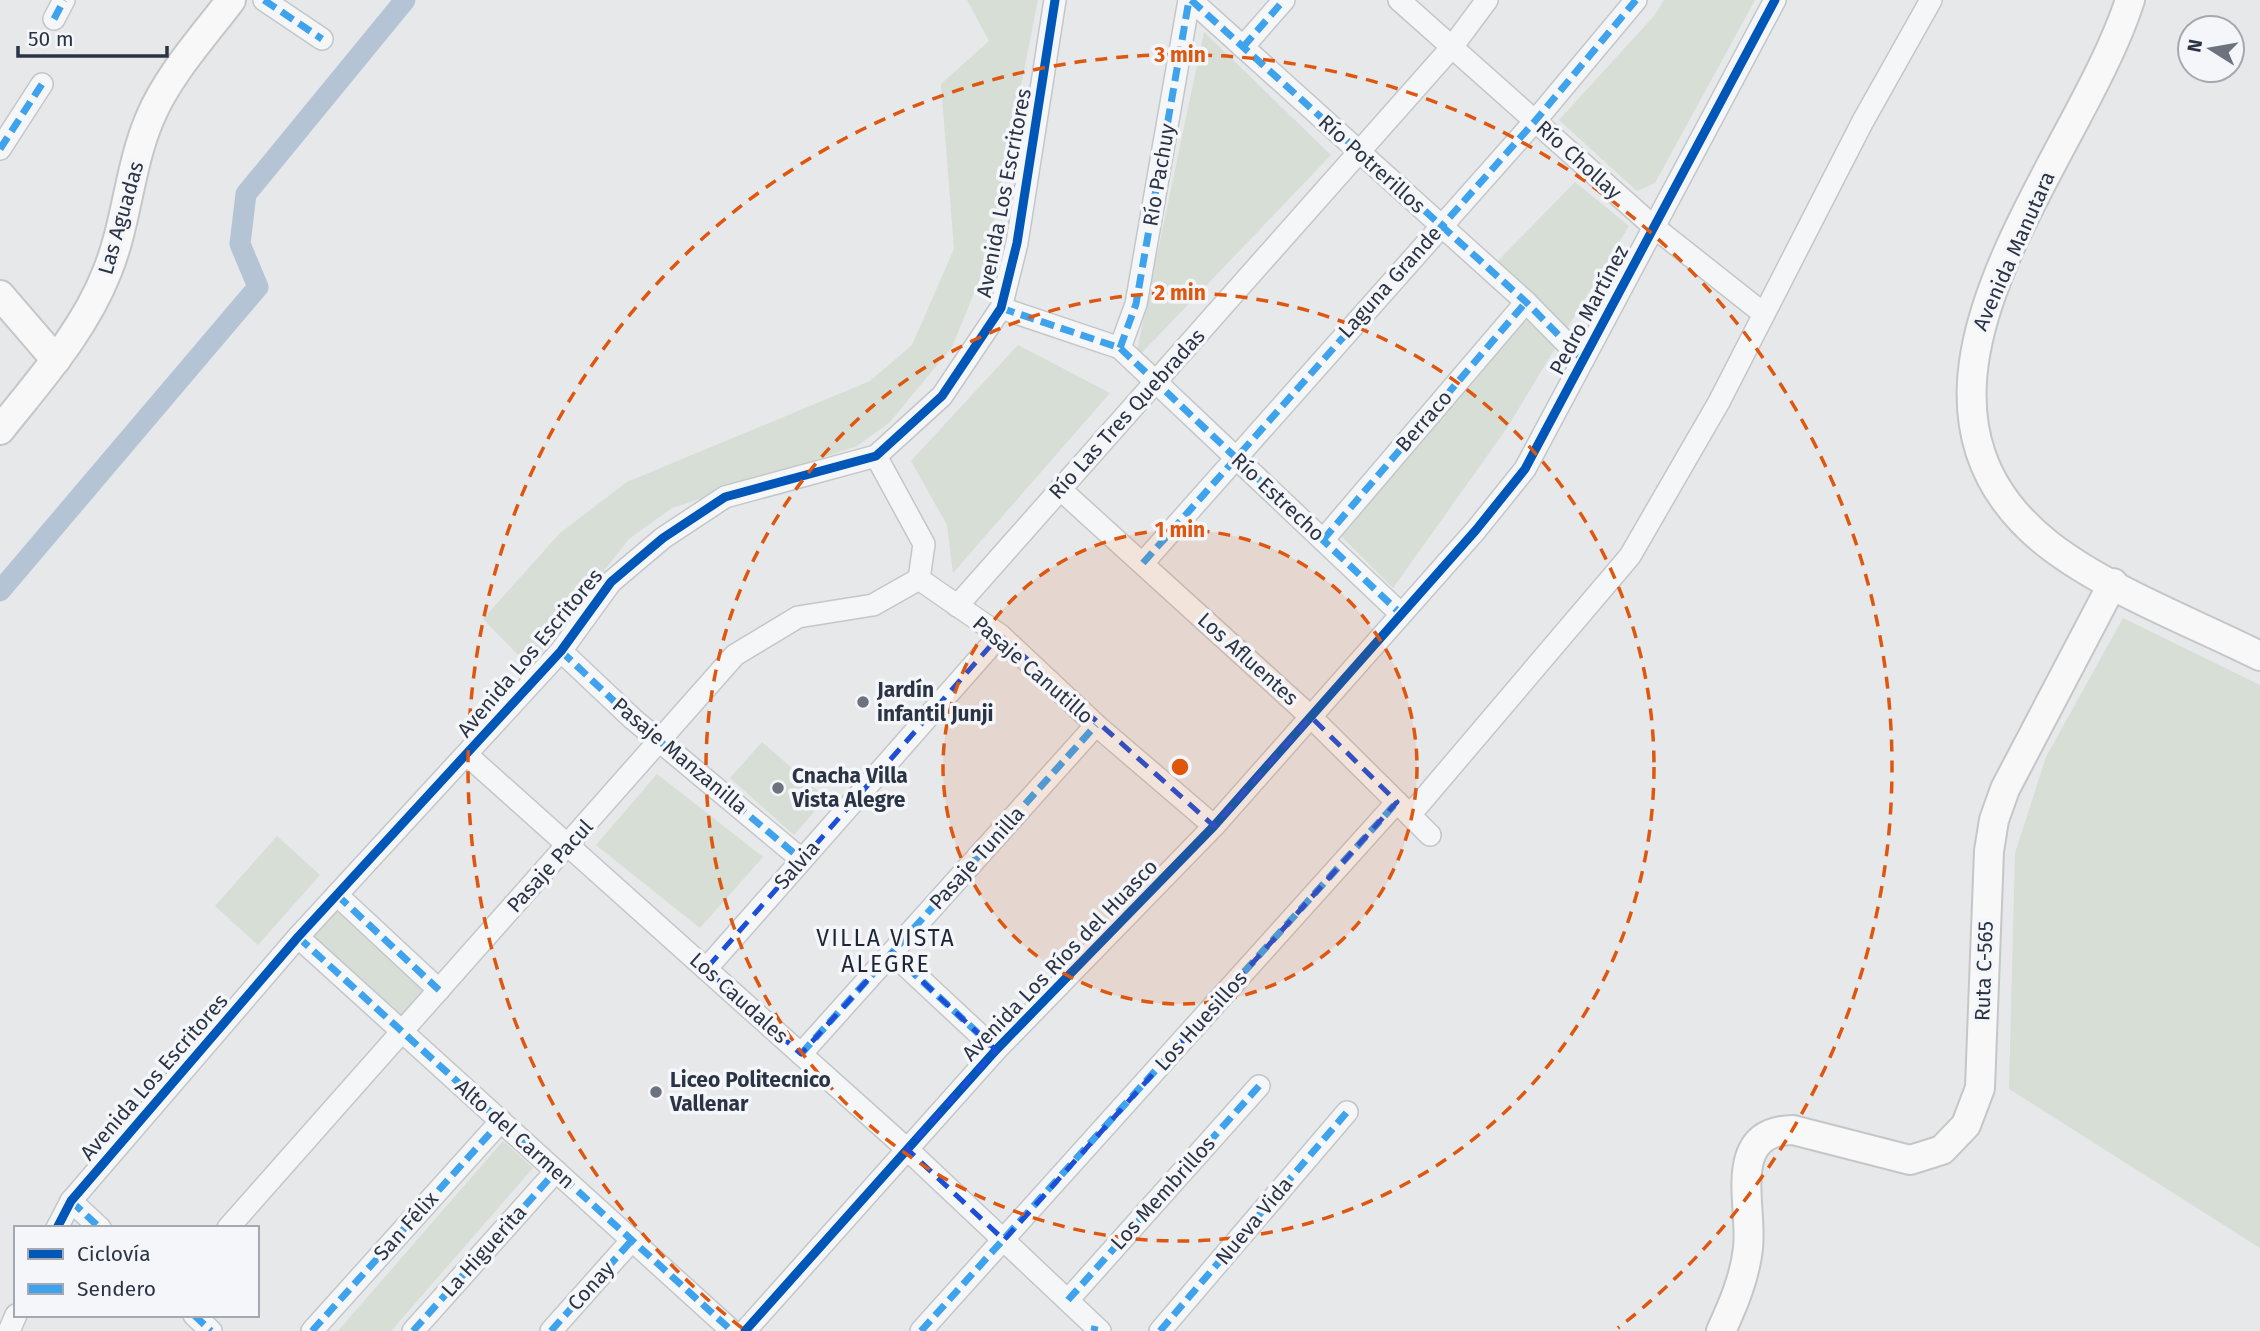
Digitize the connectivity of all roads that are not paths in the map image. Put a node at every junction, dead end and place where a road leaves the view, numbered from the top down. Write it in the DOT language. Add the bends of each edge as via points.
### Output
graph roads {
  1 [pos="231,0"];
  2 [pos="264,0"];
  3 [pos="1055,0"];
  4 [pos="1190,0"];
  5 [pos="1284,0"];
  6 [pos="1399,0"];
  7 [pos="1487,0"];
  8 [pos="1636,0"];
  9 [pos="1775,0"];
  10 [pos="1931,0"];
  11 [pos="2130,0"];
  12 [pos="322,39"];
  13 [pos="1243,47"];
  14 [pos="1452,47"];
  15 [pos="42,84"];
  16 [pos="1535,121"];
  17 [pos="0,149"];
  18 [pos="1359,152"];
  19 [pos="1441,226"];
  20 [pos="1654,227"];
  21 [pos="0,295"];
  22 [pos="1526,302"];
  23 [pos="1001,308"];
  24 [pos="1764,314"];
  25 [pos="1120,348"];
  26 [pos="1581,359"];
  27 [pos="56,360"];
  28 [pos="1154,383"];
  29 [pos="0,430"];
  30 [pos="876,456"];
  31 [pos="1235,456"];
  32 [pos="1060,489"];
  33 [pos="1323,540"];
  34 [pos="1143,563"];
  35 [pos="919,579"];
  36 [pos="2112,583"];
  37 [pos="957,606"];
  38 [pos="1400,613"];
  39 [pos="1000,635"];
  40 [pos="561,651"];
  41 [pos="2260,656"];
  42 [pos="1311,717"];
  43 [pos="1096,725"];
  44 [pos="659,741"];
  45 [pos="467,755"];
  46 [pos="1404,808"];
  47 [pos="1214,826"];
  48 [pos="1430,835"];
  49 [pos="569,846"];
  50 [pos="802,859"];
  51 [pos="337,895"];
  52 [pos="298,937"];
  53 [pos="892,953"];
  54 [pos="706,969"];
  55 [pos="439,990"];
  56 [pos="402,1032"];
  57 [pos="996,1050"];
  58 [pos="801,1054"];
  59 [pos="1259,1086"];
  60 [pos="1347,1112"];
  61 [pos="501,1121"];
  62 [pos="907,1149"];
  63 [pos="556,1171"];
  64 [pos="71,1201"];
  65 [pos="58,1226"];
  66 [pos="98,1226"];
  67 [pos="230,1226"];
  68 [pos="632,1240"];
  69 [pos="1004,1240"];
  70 [pos="1068,1300"];
  71 [pos="196,1317"];
  72 [pos="1096,1329"];
  73 [pos="211,1331"];
  74 [pos="312,1331"];
  75 [pos="413,1331"];
  76 [pos="551,1331"];
  77 [pos="732,1331"];
  78 [pos="745,1331"];
  79 [pos="921,1331"];
  80 [pos="1160,1331"];
  81 [pos="1721,1331"];
  1 -- 27 [label="main road, Las Aguadas" via="168,84 149,119 108,271"];
  2 -- 12 [label="street"];
  3 -- 23 [label="street, Avenida Los Escritores" via="1017,243"];
  4 -- 13 [label="street, Río Potrerillos"];
  4 -- 25 [label="street, Río Pachuy" via="1136,304"];
  5 -- 13 [label="street"];
  6 -- 14 [label="street, Río Chollay"];
  7 -- 14 [label="street, Río Las Tres Quebradas"];
  8 -- 16 [label="street, Laguna Grande"];
  9 -- 20 [label="street, Pedro Martínez"];
  10 -- 24 [label="street, Los Huesillos"];
  11 -- 36 [label="main road, Avenida Manutara" via="2021,223 1986,306 1970,386 1985,463 2008,504 2051,547"];
  13 -- 18 [label="street, Río Potrerillos"];
  14 -- 16 [label="street, Río Chollay"];
  14 -- 18 [label="street, Río Las Tres Quebradas"];
  15 -- 17 [label="street"];
  16 -- 19 [label="street, Laguna Grande"];
  16 -- 20 [label="street, Río Chollay"];
  18 -- 19 [label="street, Río Potrerillos"];
  18 -- 28 [label="street, Río Las Tres Quebradas"];
  19 -- 22 [label="street, Río Potrerillos"];
  19 -- 31 [label="street, Laguna Grande"];
  20 -- 24 [label="street, Río Chollay"];
  20 -- 26 [label="street, Pedro Martínez"];
  21 -- 27 [label="main road"];
  22 -- 26 [label="street, Río Potrerillos"];
  22 -- 33 [label="street, Berraco"];
  23 -- 25 [label="street"];
  23 -- 30 [label="street, Avenida Los Escritores" via="942,396"];
  24 -- 46 [label="street, Los Huesillos" via="1630,556"];
  25 -- 28 [label="street"];
  26 -- 38 [label="street, Pedro Martínez" via="1525,470"];
  27 -- 29 [label="main road, Las Aguadas"];
  28 -- 31 [label="street, Río Estrecho"];
  28 -- 32 [label="street, Río Las Tres Quebradas"];
  30 -- 35 [label="street" via="924,544"];
  30 -- 40 [label="street, Avenida Los Escritores" via="725,497 663,538 611,582"];
  31 -- 33 [label="street, Río Estrecho"];
  31 -- 34 [label="street, Laguna Grande"];
  32 -- 34 [label="street, Los Afluentes"];
  32 -- 37 [label="street, Río Las Tres Quebradas"];
  33 -- 38 [label="street, Río Estrecho"];
  34 -- 42 [label="street, Los Afluentes"];
  35 -- 37 [label="street, Pasaje Canutillo"];
  35 -- 44 [label="street, Pasaje Pacul" via="873,605 798,617 735,655"];
  36 -- 41 [label="main road"];
  36 -- 81 [label="main road, Ruta C-565" via="2028,743 1994,820 1980,1088 1966,1125 1942,1150 1910,1160 1793,1130 1774,1130 1762,1139 1747,1168 1748,1248 1735,1301"];
  37 -- 39 [label="street, Pasaje Canutillo"];
  38 -- 42 [label="street, Avenida Los Ríos del Huasco"];
  39 -- 43 [label="street, Pasaje Canutillo"];
  39 -- 50 [label="street, Salvia"];
  40 -- 44 [label="street, Pasaje Manzanilla"];
  40 -- 45 [label="street, Avenida Los Escritores"];
  42 -- 46 [label="street, Los Afluentes"];
  42 -- 47 [label="street, Avenida Los Ríos del Huasco"];
  43 -- 47 [label="street, Pasaje Canutillo"];
  43 -- 53 [label="street, Pasaje Tunilla"];
  44 -- 49 [label="street, Pasaje Pacul"];
  44 -- 50 [label="street, Pasaje Manzanilla"];
  45 -- 49 [label="street, Los Caudales"];
  45 -- 51 [label="street, Avenida Los Escritores"];
  46 -- 48 [label="street, Los Afluentes"];
  46 -- 69 [label="street, Los Huesillos"];
  47 -- 57 [label="street, Avenida Los Ríos del Huasco"];
  49 -- 54 [label="street, Los Caudales"];
  49 -- 55 [label="street, Pasaje Pacul"];
  50 -- 54 [label="street, Salvia"];
  51 -- 52 [label="street, Avenida Los Escritores"];
  51 -- 55 [label="street"];
  52 -- 56 [label="street, Alto del Carmen"];
  52 -- 64 [label="street, Avenida Los Escritores"];
  53 -- 57 [label="street"];
  53 -- 58 [label="street, Pasaje Tunilla"];
  54 -- 58 [label="street, Los Caudales"];
  55 -- 56 [label="street, Pasaje Pacul"];
  56 -- 61 [label="street, Alto del Carmen"];
  56 -- 67 [label="street, Pasaje Pacul"];
  57 -- 62 [label="street, Avenida Los Ríos del Huasco"];
  58 -- 62 [label="street, Los Caudales"];
  59 -- 70 [label="street, Los Membrillos"];
  60 -- 80 [label="street, Nueva Vida"];
  61 -- 63 [label="street, Alto del Carmen"];
  61 -- 74 [label="street, San Félix"];
  62 -- 69 [label="street, Los Caudales"];
  62 -- 78 [label="street, Avenida Los Ríos del Huasco"];
  63 -- 68 [label="street, Alto del Carmen"];
  63 -- 75 [label="street, La Higuerita"];
  64 -- 65 [label="street, Avenida Los Escritores"];
  64 -- 66 [label="street"];
  68 -- 76 [label="street, Conay"];
  68 -- 77 [label="street, Alto del Carmen"];
  69 -- 70 [label="street, Los Caudales"];
  69 -- 79 [label="street, Los Huesillos"];
  70 -- 72 [label="street, Los Caudales"];
  71 -- 73 [label="street"];
}
